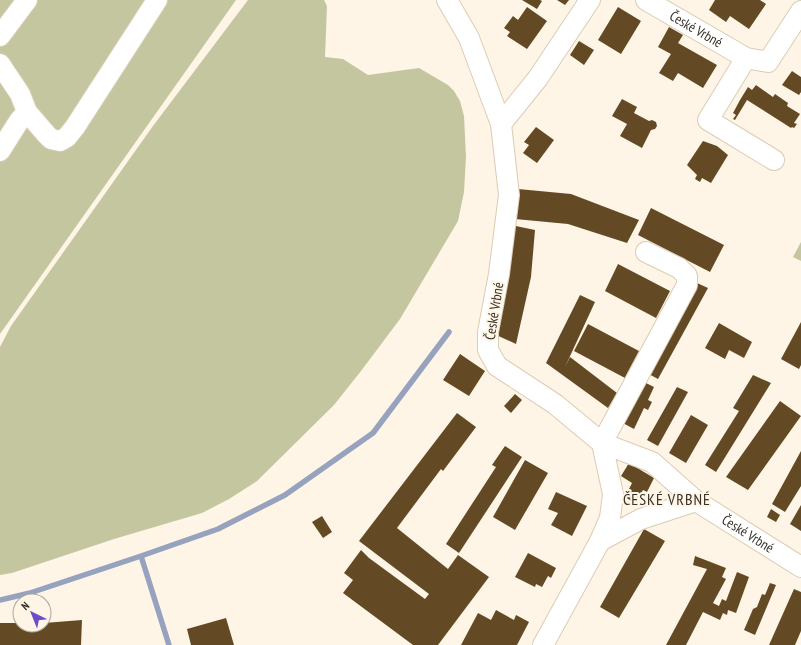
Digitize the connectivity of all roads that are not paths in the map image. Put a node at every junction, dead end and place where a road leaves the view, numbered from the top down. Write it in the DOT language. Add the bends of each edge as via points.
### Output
graph roads {
  1 [pos="27,0"];
  2 [pos="157,0"];
  3 [pos="447,0"];
  4 [pos="590,0"];
  5 [pos="646,0"];
  6 [pos="801,11"];
  7 [pos="0,36"];
  8 [pos="746,58"];
  9 [pos="0,64"];
  10 [pos="27,112"];
  11 [pos="501,124"];
  12 [pos="0,151"];
  13 [pos="774,160"];
  14 [pos="646,252"];
  15 [pos="602,443"];
  16 [pos="696,501"];
  17 [pos="600,541"];
  18 [pos="801,567"];
  19 [pos="543,645"];
  1 -- 7 [label="street"];
  2 -- 10 [label="street" via="67,137 60,141 51,139"];
  3 -- 11 [label="street, České Vrbné" via="469,38"];
  4 -- 11 [label="street" via="538,78"];
  5 -- 8 [label="street, České Vrbné"];
  6 -- 8 [label="street, České Vrbné" via="768,62"];
  8 -- 13 [label="street" via="708,120"];
  9 -- 10 [label="street" via="20,94"];
  10 -- 12 [label="street"];
  11 -- 15 [label="street, České Vrbné" via="509,195 500,274 488,332 488,350 497,366 555,404"];
  14 -- 15 [label="street" via="679,268 687,276 688,285"];
  15 -- 16 [label="street, České Vrbné" via="652,462"];
  15 -- 17 [label="street" via="613,494 610,518"];
  16 -- 17 [label="street" via="641,519"];
  16 -- 18 [label="street, České Vrbné"];
  17 -- 19 [label="street"];
}
